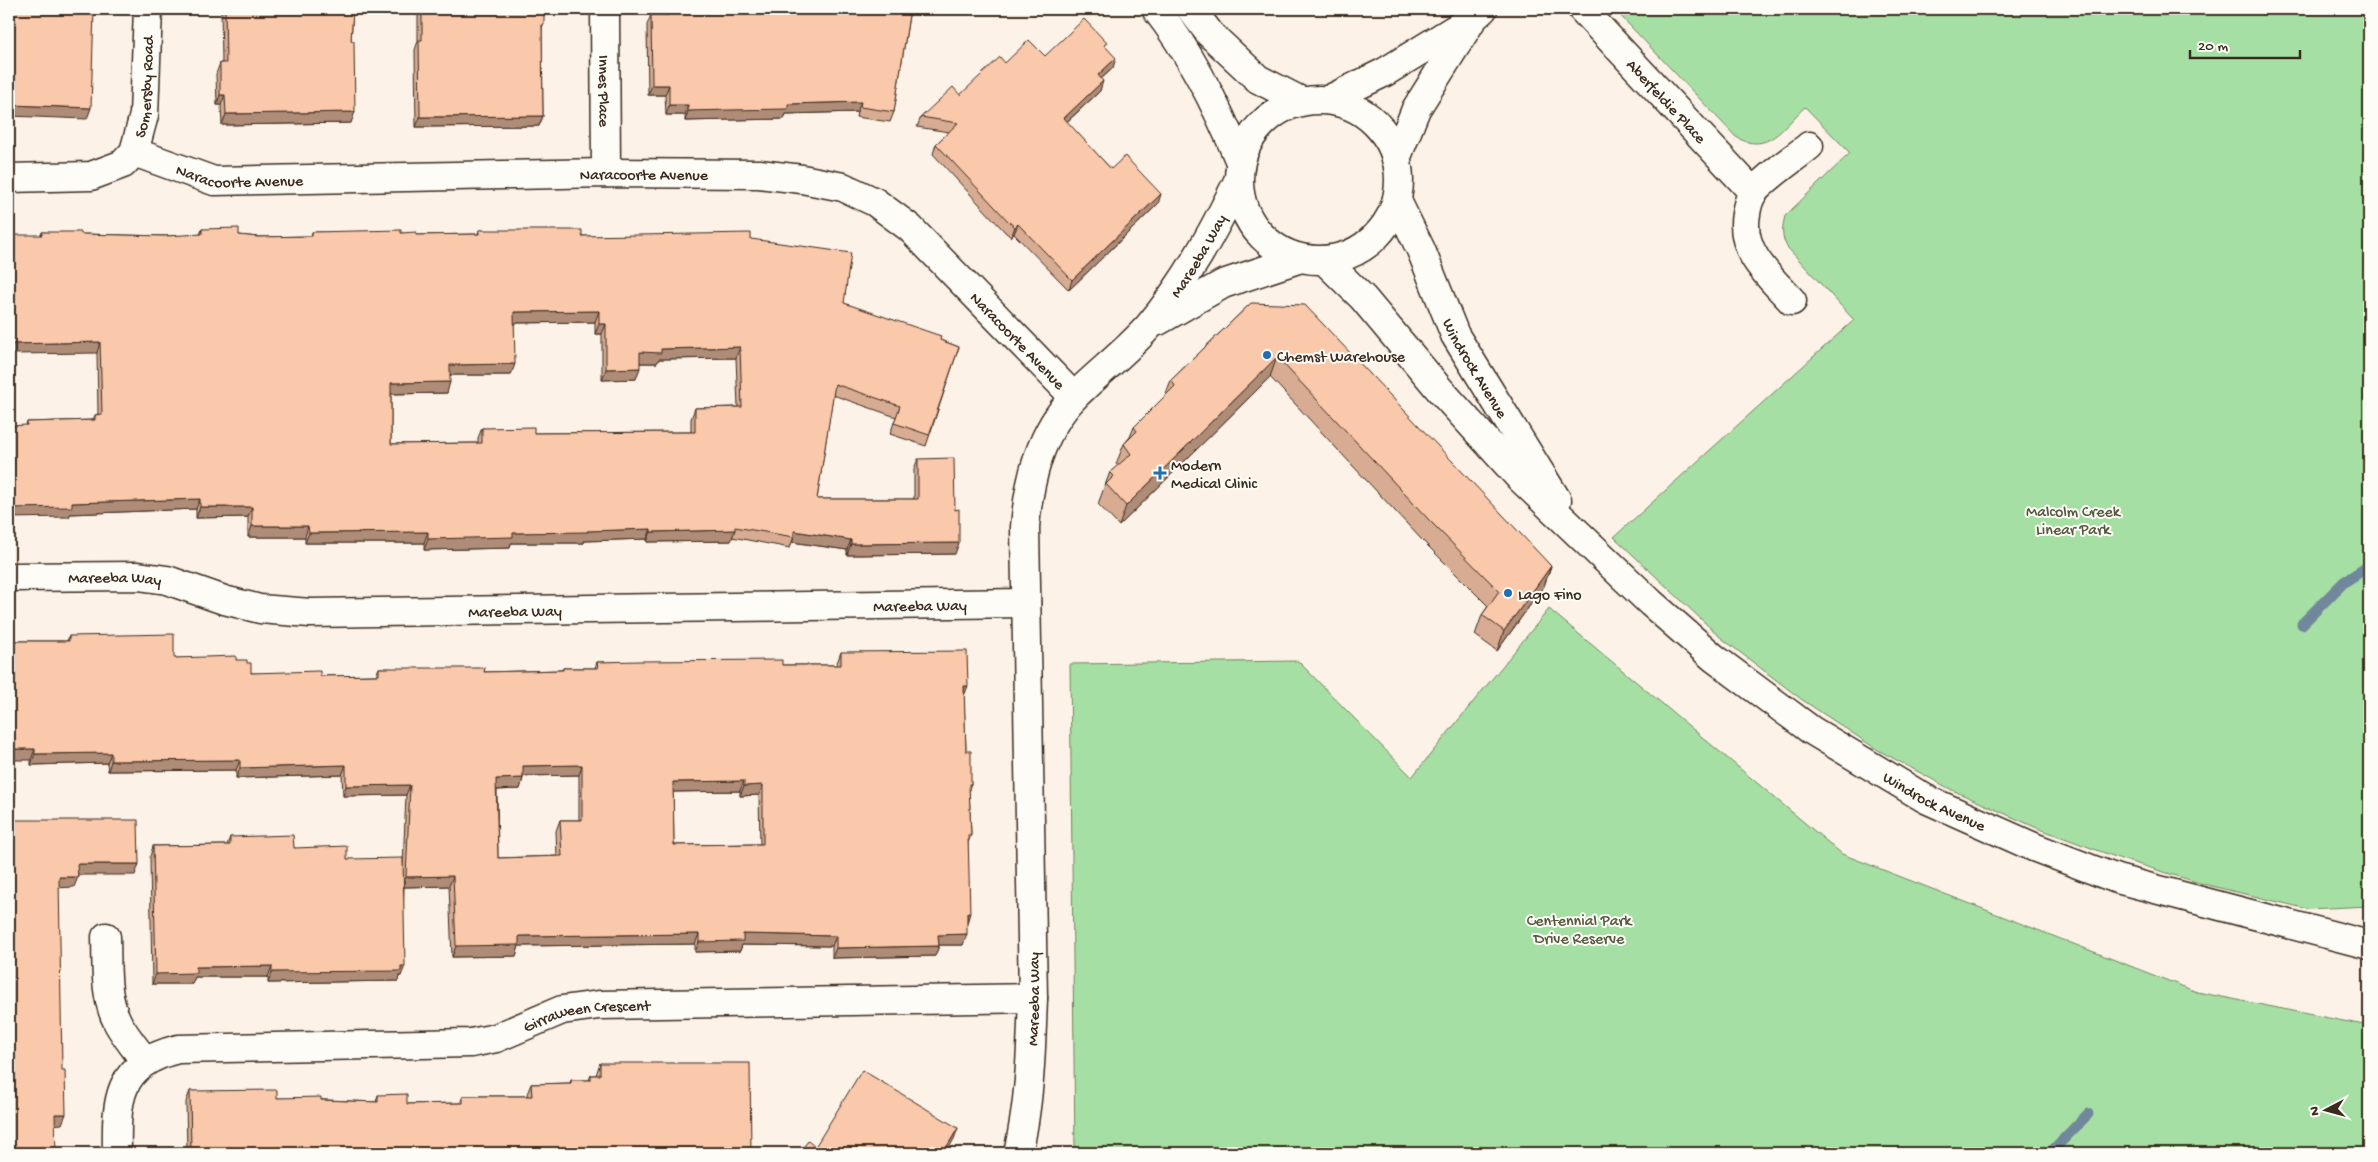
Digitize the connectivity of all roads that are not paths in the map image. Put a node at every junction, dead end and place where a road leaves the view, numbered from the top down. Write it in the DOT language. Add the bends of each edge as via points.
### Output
graph roads {
  1 [pos="148,9"];
  2 [pos="605,9"];
  3 [pos="1156,9"];
  4 [pos="1191,9"];
  5 [pos="1582,9"];
  6 [pos="1478,13"];
  7 [pos="1328,100"];
  8 [pos="1301,101"];
  9 [pos="1809,146"];
  10 [pos="134,152"];
  11 [pos="1396,159"];
  12 [pos="1239,171"];
  13 [pos="606,173"];
  14 [pos="9,178"];
  15 [pos="1754,192"];
  16 [pos="1397,201"];
  17 [pos="1298,259"];
  18 [pos="1326,261"];
  19 [pos="1792,301"];
  20 [pos="1149,326"];
  21 [pos="1074,397"];
  22 [pos="1572,525"];
  23 [pos="9,577"];
  24 [pos="1026,603"];
  25 [pos="106,937"];
  26 [pos="2369,944"];
  27 [pos="1033,998"];
  28 [pos="145,1061"];
  29 [pos="117,1153"];
  30 [pos="1018,1153"];
  1 -- 10 [label="street, Somersby Road" via="144,114"];
  2 -- 13 [label="street, Innes Place"];
  3 -- 12 [label="street" via="1173,31 1220,113"];
  4 -- 8 [label="street" via="1210,34 1258,79"];
  5 -- 15 [label="street, Aberfeldie Place"];
  6 -- 7 [label="street" via="1385,72"];
  6 -- 11 [label="street" via="1416,109"];
  7 -- 8 [label="street"];
  7 -- 11 [label="street" via="1351,106 1371,119 1387,137"];
  8 -- 12 [label="street" via="1280,109 1262,122 1248,140"];
  9 -- 15 [label="street"];
  10 -- 13 [label="street, Naracoorte Avenue" via="214,181"];
  10 -- 14 [label="street, Somersby Road" via="123,164 91,176"];
  11 -- 16 [label="street"];
  12 -- 17 [label="street" via="1242,206 1255,230 1274,248"];
  12 -- 20 [label="street, Mareeba Way" via="1206,244"];
  13 -- 21 [label="street, Naracoorte Avenue" via="759,174 802,178 843,188 875,202 910,228"];
  15 -- 19 [label="street" via="1748,203 1744,226 1746,242 1757,263"];
  16 -- 18 [label="street" via="1387,223 1371,242 1350,255"];
  16 -- 22 [label="street, Windrock Avenue" via="1455,335"];
  17 -- 18 [label="street"];
  17 -- 20 [label="street, Mareeba Way" via="1223,284"];
  18 -- 22 [label="street, Windrock Avenue" via="1363,298 1520,478"];
  20 -- 21 [label="street, Mareeba Way"];
  21 -- 24 [label="street, Mareeba Way" via="1049,432 1028,490"];
  22 -- 26 [label="street, Windrock Avenue" via="1651,603 1714,658 1811,730 1926,799 2036,848 2117,879"];
  23 -- 24 [label="street, Mareeba Way" via="138,576 167,580 260,609 310,613"];
  24 -- 27 [label="street, Mareeba Way"];
  25 -- 28 [label="street" via="110,1003 117,1022"];
  27 -- 28 [label="street, Girraween Crescent" via="599,1005 562,1010 496,1038 471,1043 178,1049"];
  27 -- 30 [label="street, Mareeba Way" via="1030,1076 1025,1125"];
  28 -- 29 [label="street, Girraween Crescent" via="119,1094"];
}
